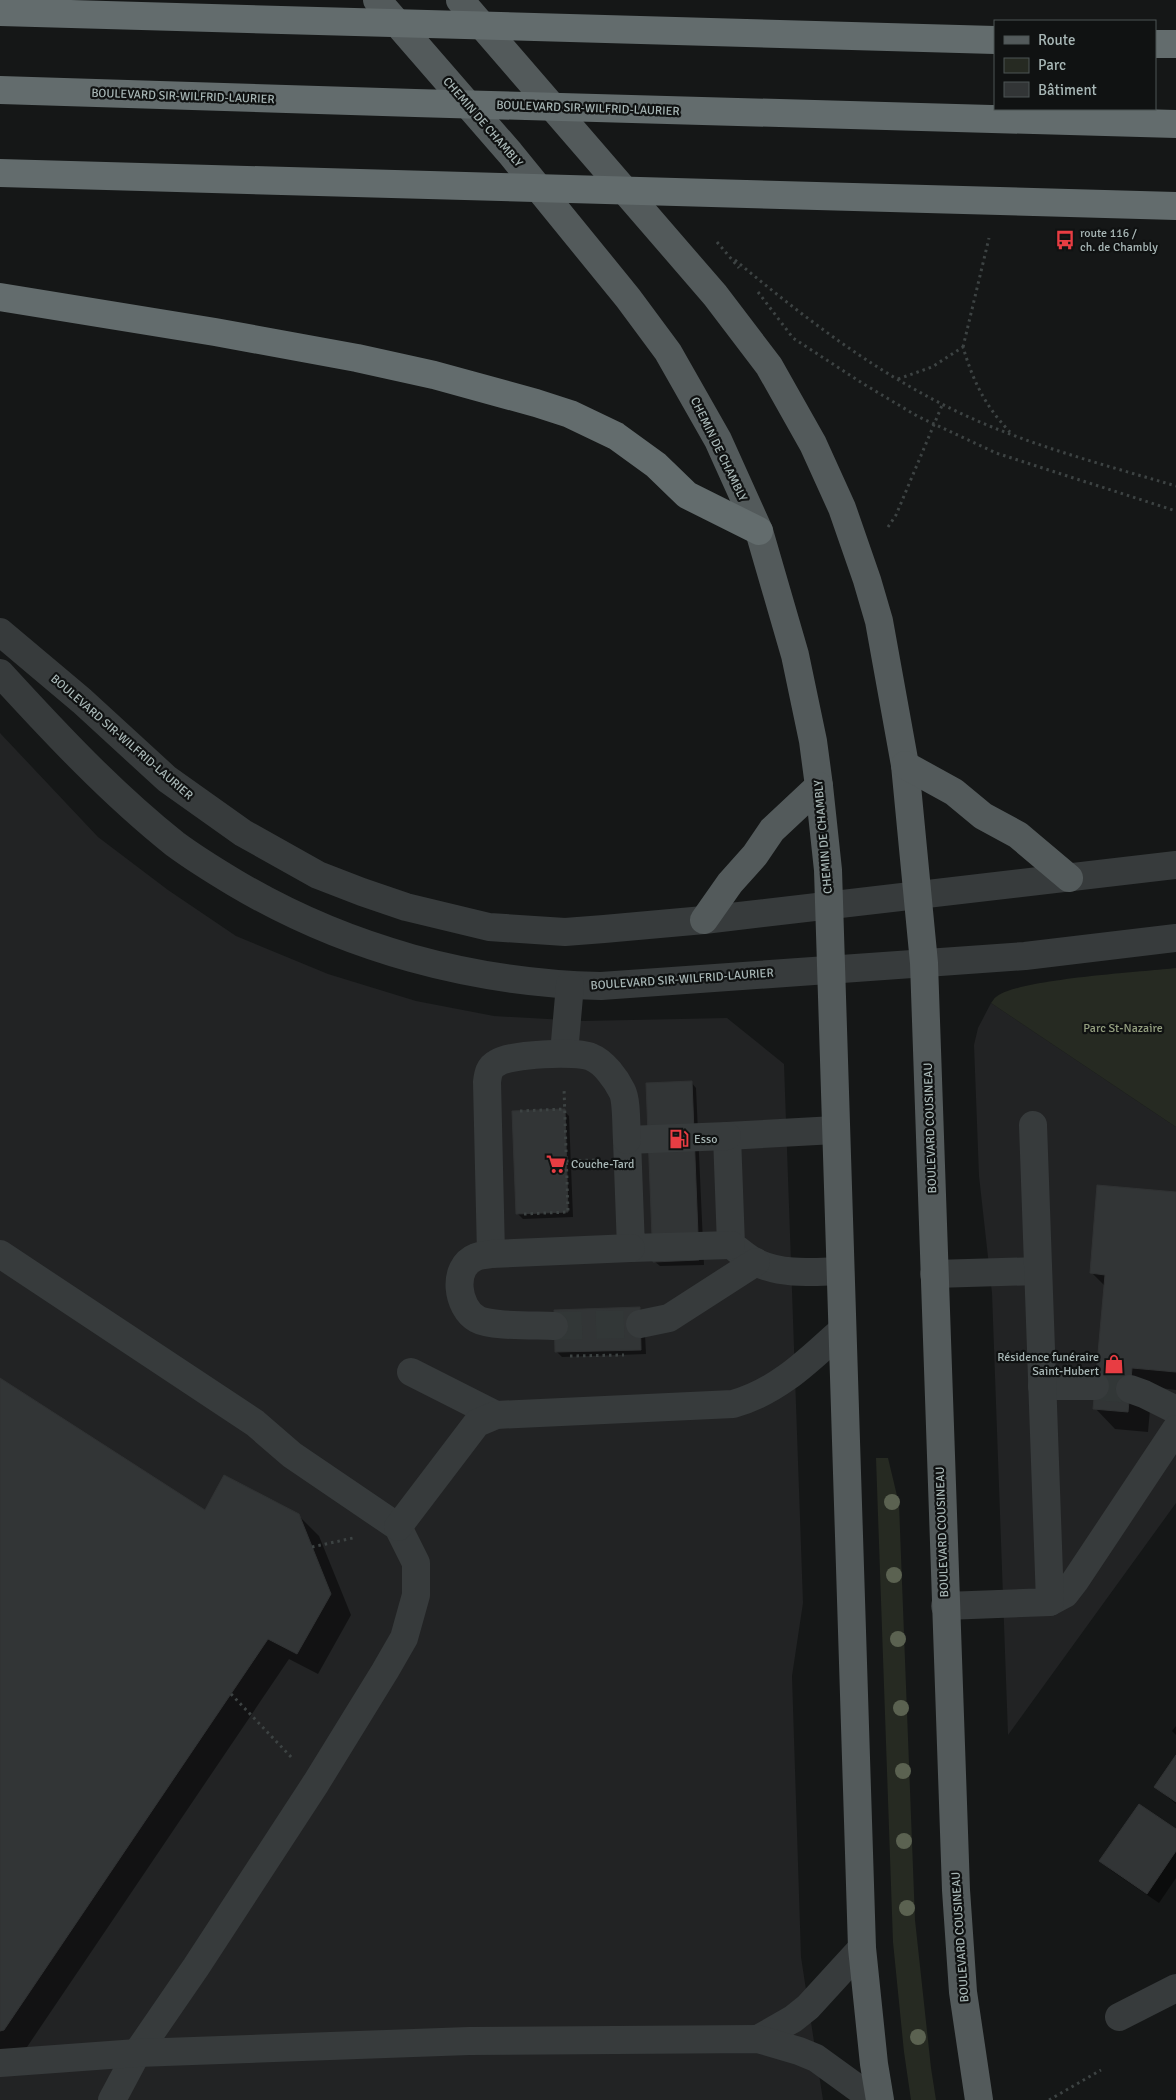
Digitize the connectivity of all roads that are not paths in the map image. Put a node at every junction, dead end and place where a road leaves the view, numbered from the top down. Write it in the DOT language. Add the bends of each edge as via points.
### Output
graph roads {
  1 [pos="377,0"];
  2 [pos="460,0"];
  3 [pos="0,12"];
  4 [pos="994,40"];
  5 [pos="1156,44"];
  6 [pos="1176,44"];
  7 [pos="0,90"];
  8 [pos="1176,124"];
  9 [pos="0,173"];
  10 [pos="1176,206"];
  11 [pos="0,297"];
  12 [pos="759,531"];
  13 [pos="0,632"];
  14 [pos="38,664"];
  15 [pos="5,688"];
  16 [pos="905,765"];
  17 [pos="819,786"];
  18 [pos="1176,866"];
  19 [pos="1069,878"];
  20 [pos="918,894"];
  21 [pos="829,905"];
  22 [pos="704,920"];
  23 [pos="1176,938"];
  24 [pos="924,963"];
  25 [pos="831,968"];
  26 [pos="570,985"];
  27 [pos="564,1054"];
  28 [pos="1033,1125"];
  29 [pos="835,1130"];
  30 [pos="727,1136"];
  31 [pos="626,1140"];
  32 [pos="731,1245"];
  33 [pos="631,1248"];
  34 [pos="0,1254"];
  35 [pos="491,1254"];
  36 [pos="756,1262"];
  37 [pos="839,1271"];
  38 [pos="1038,1271"];
  39 [pos="934,1274"];
  40 [pos="640,1324"];
  41 [pos="554,1326"];
  42 [pos="841,1331"];
  43 [pos="411,1372"];
  44 [pos="1042,1386"];
  45 [pos="1095,1386"];
  46 [pos="1130,1389"];
  47 [pos="1176,1410"];
  48 [pos="496,1415"];
  49 [pos="1176,1428"];
  50 [pos="398,1527"];
  51 [pos="1050,1602"];
  52 [pos="945,1606"];
  53 [pos="862,1948"];
  54 [pos="1176,1988"];
  55 [pos="1119,2017"];
  56 [pos="758,2039"];
  57 [pos="137,2053"];
  58 [pos="0,2063"];
  59 [pos="112,2100"];
  60 [pos="874,2100"];
  61 [pos="880,2100"];
  62 [pos="979,2100"];
  1 -- 12 [label="main road, CHEMIN DE CHAMBLY" via="579,235 650,326 714,432"];
  2 -- 16 [label="main road" via="715,295 769,366 796,412 842,508 867,580 879,621"];
  3 -- 4 [label="highway"];
  5 -- 6 [label="highway"];
  7 -- 8 [label="highway, BOULEVARD SIR-WILFRID-LAURIER"];
  9 -- 10 [label="highway"];
  11 -- 12 [label="highway" via="357,358 536,403 570,414 616,436 656,465 687,495"];
  12 -- 17 [label="main road, CHEMIN DE CHAMBLY" via="795,655"];
  13 -- 14 [label="street, BOULEVARD SIR-WILFRID-LAURIER"];
  14 -- 15 [label="street"];
  14 -- 22 [label="street, BOULEVARD SIR-WILFRID-LAURIER" via="167,779 207,809 318,875 362,892 450,919 508,930 565,932"];
  15 -- 26 [label="street, BOULEVARD SIR-WILFRID-LAURIER" via="177,845 284,910 323,928 417,959 504,978"];
  16 -- 19 [label="main road" via="954,792 983,816 1018,835"];
  16 -- 20 [label="main road"];
  17 -- 21 [label="main road, CHEMIN DE CHAMBLY"];
  17 -- 22 [label="main road" via="772,830"];
  18 -- 19 [label="street"];
  19 -- 20 [label="street"];
  20 -- 21 [label="street, BOULEVARD SIR-WILFRID-LAURIER"];
  20 -- 24 [label="main road"];
  21 -- 22 [label="street, BOULEVARD SIR-WILFRID-LAURIER"];
  21 -- 25 [label="main road, CHEMIN DE CHAMBLY"];
  23 -- 24 [label="street" via="1025,956"];
  24 -- 25 [label="street, BOULEVARD SIR-WILFRID-LAURIER"];
  24 -- 39 [label="main road, BOULEVARD COUSINEAU"];
  25 -- 26 [label="street, BOULEVARD SIR-WILFRID-LAURIER" via="634,984"];
  25 -- 29 [label="main road"];
  26 -- 27 [label="street"];
  27 -- 31 [label="street" via="593,1058 616,1081 624,1093"];
  27 -- 35 [label="street" via="501,1060 487,1076"];
  28 -- 38 [label="street"];
  29 -- 30 [label="street"];
  29 -- 37 [label="main road"];
  30 -- 31 [label="street"];
  30 -- 32 [label="street"];
  31 -- 33 [label="street"];
  32 -- 33 [label="street"];
  32 -- 36 [label="street"];
  33 -- 35 [label="street"];
  34 -- 50 [label="street" via="255,1423 292,1455"];
  35 -- 41 [label="street" via="476,1257 462,1271 461,1296 470,1314 488,1323"];
  36 -- 37 [label="street" via="798,1273"];
  36 -- 40 [label="street" via="669,1318"];
  37 -- 42 [label="main road"];
  38 -- 39 [label="street"];
  38 -- 44 [label="street"];
  39 -- 52 [label="main road, BOULEVARD COUSINEAU"];
  42 -- 48 [label="street" via="784,1381 733,1404"];
  42 -- 53 [label="main road"];
  43 -- 48 [label="street"];
  44 -- 45 [label="street"];
  44 -- 51 [label="street"];
  46 -- 47 [label="street"];
  48 -- 50 [label="street" via="477,1423"];
  49 -- 51 [label="street" via="1075,1581 1065,1594"];
  50 -- 57 [label="street" via="416,1563 416,1595 404,1638 316,1784"];
  51 -- 52 [label="street"];
  52 -- 62 [label="main road, BOULEVARD COUSINEAU" via="958,1934 968,2034"];
  53 -- 56 [label="street" via="808,2007 794,2019"];
  53 -- 61 [label="main road"];
  54 -- 55 [label="street"];
  56 -- 57 [label="street" via="469,2041"];
  56 -- 60 [label="street" via="816,2058"];
  57 -- 58 [label="street"];
  57 -- 59 [label="street"];
}
